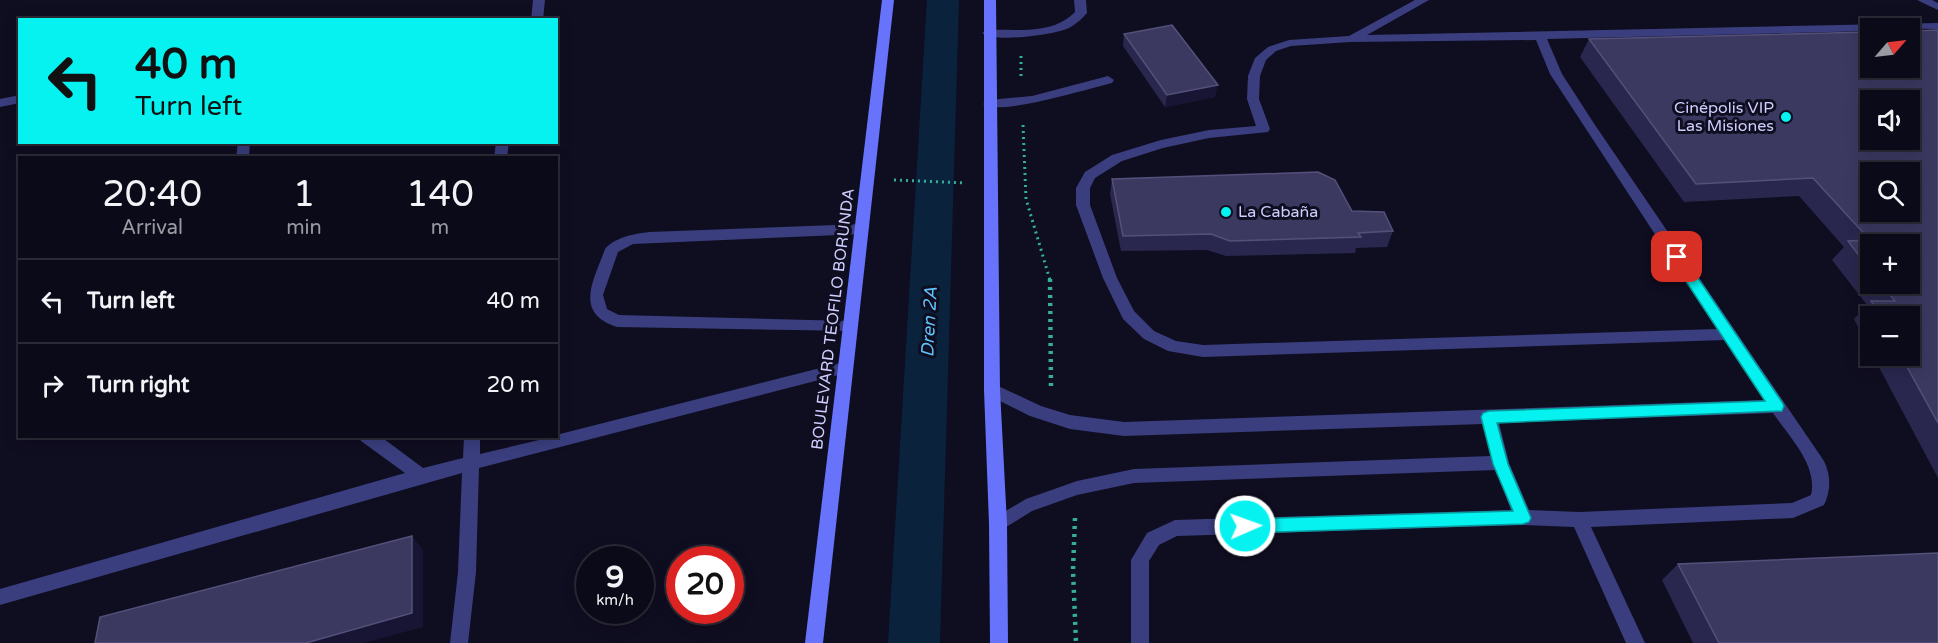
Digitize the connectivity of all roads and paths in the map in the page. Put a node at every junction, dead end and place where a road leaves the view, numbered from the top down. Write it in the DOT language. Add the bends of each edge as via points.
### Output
graph roads {
  1 [pos="539,0"];
  2 [pos="888,0"];
  3 [pos="990,0"];
  4 [pos="1080,0"];
  5 [pos="1423,0"];
  6 [pos="1923,0"];
  7 [pos="1938,7"];
  8 [pos="537,17"];
  9 [pos="1938,26"];
  10 [pos="1021,32"];
  11 [pos="988,33"];
  12 [pos="1540,36"];
  13 [pos="1350,39"];
  14 [pos="1108,80"];
  15 [pos="18,99"];
  16 [pos="1022,101"];
  17 [pos="0,103"];
  18 [pos="989,104"];
  19 [pos="900,180"];
  20 [pos="947,182"];
  21 [pos="862,229"];
  22 [pos="849,327"];
  23 [pos="1728,334"];
  24 [pos="844,368"];
  25 [pos="1051,388"];
  26 [pos="992,390"];
  27 [pos="1777,406"];
  28 [pos="1489,417"];
  29 [pos="370,438"];
  30 [pos="472,438"];
  31 [pos="470,463"];
  32 [pos="1501,464"];
  33 [pos="421,476"];
  34 [pos="1077,488"];
  35 [pos="1523,518"];
  36 [pos="1579,520"];
  37 [pos="998,524"];
  38 [pos="0,597"];
  39 [pos="459,643"];
  40 [pos="814,643"];
  41 [pos="999,643"];
  42 [pos="1076,643"];
  43 [pos="1140,643"];
  44 [pos="1636,643"];
  1 -- 8 [label="lane"];
  2 -- 21 [label="main road, BOULEVARD TEOFILO BORUNDA"];
  3 -- 11 [label="main road"];
  4 -- 10 [label="lane" via="1082,13 1076,20 1063,27"];
  5 -- 13 [label="lane"];
  6 -- 7 [label="lane"];
  9 -- 12 [label="lane"];
  10 -- 11 [label="lane"];
  10 -- 16 [label="path"];
  11 -- 18 [label="main road"];
  12 -- 13 [label="lane"];
  12 -- 23 [label="lane" via="1568,92"];
  13 -- 23 [label="lane" via="1289,43 1261,58 1254,75 1253,99 1264,129 1161,144 1117,158 1090,175 1083,188 1083,205 1128,315 1149,335 1173,347 1203,351"];
  14 -- 16 [label="lane"];
  15 -- 17 [label="lane"];
  16 -- 18 [label="lane"];
  16 -- 25 [label="path" via="1026,199 1050,275"];
  18 -- 26 [label="main road"];
  19 -- 20 [label="path"];
  21 -- 22 [label="main road, BOULEVARD TEOFILO BORUNDA"];
  21 -- 22 [label="lane" via="630,240 612,249 596,295 601,312 617,321"];
  22 -- 24 [label="main road, BOULEVARD TEOFILO BORUNDA"];
  23 -- 27 [label="lane"];
  24 -- 31 [label="lane"];
  24 -- 40 [label="main road, BOULEVARD TEOFILO BORUNDA"];
  26 -- 28 [label="lane" via="1070,422 1124,429"];
  26 -- 37 [label="main road"];
  27 -- 28 [label="lane"];
  27 -- 36 [label="lane" via="1818,466 1822,483 1818,500 1793,510"];
  28 -- 32 [label="lane"];
  29 -- 33 [label="lane"];
  30 -- 31 [label="lane"];
  31 -- 33 [label="lane"];
  31 -- 39 [label="lane" via="467,572"];
  32 -- 34 [label="lane" via="1134,476"];
  32 -- 35 [label="lane"];
  33 -- 38 [label="lane"];
  34 -- 37 [label="lane" via="1026,506"];
  34 -- 42 [label="path" via="1073,570"];
  35 -- 36 [label="lane"];
  35 -- 43 [label="lane" via="1175,528 1152,539 1140,560"];
  36 -- 44 [label="lane"];
  37 -- 41 [label="main road"];
}
